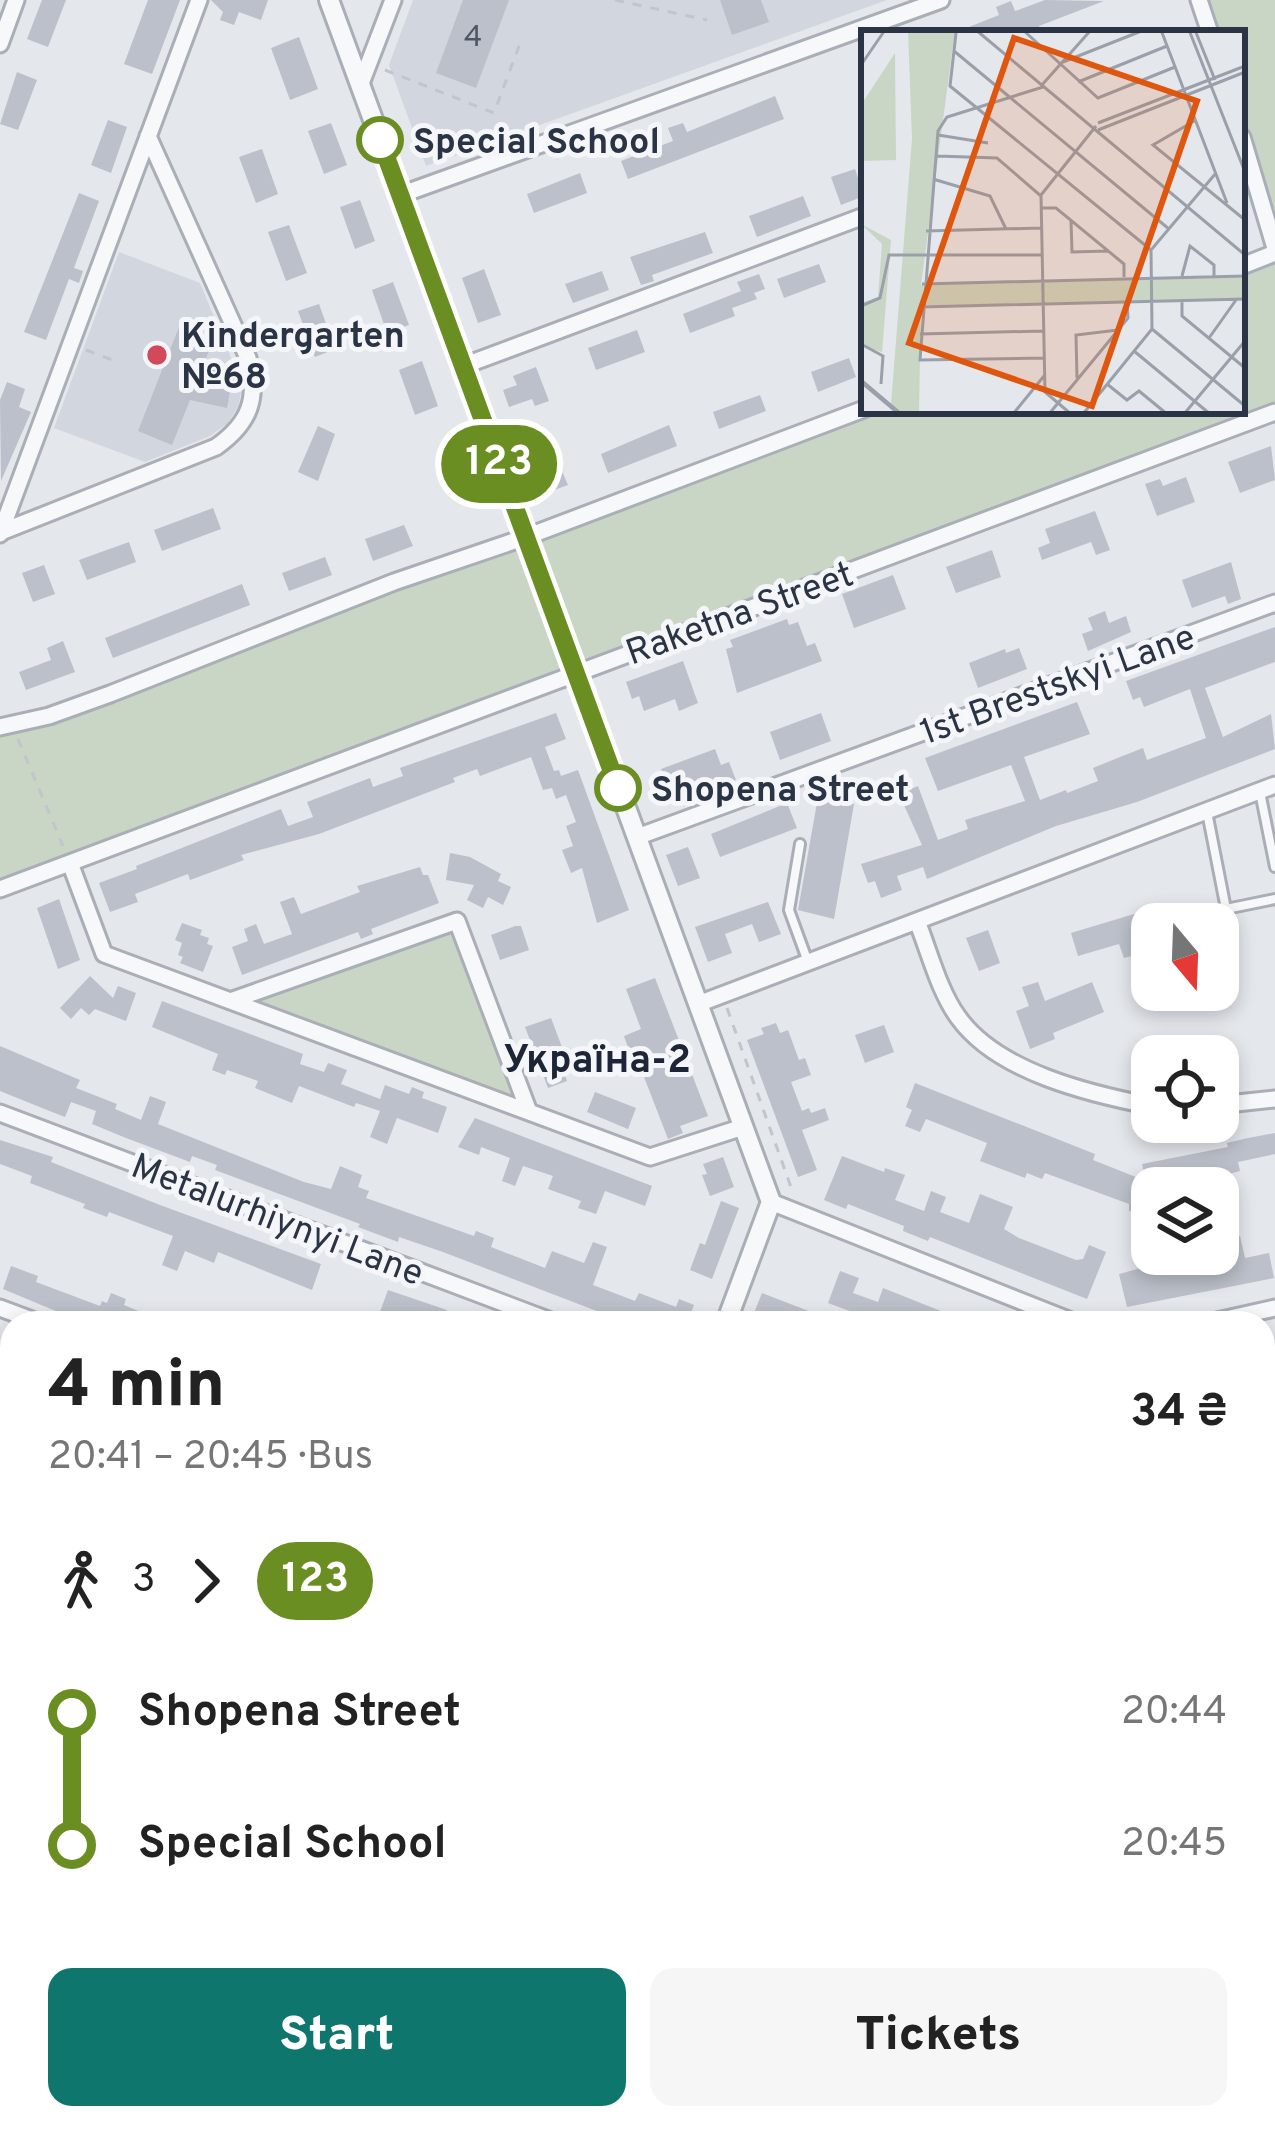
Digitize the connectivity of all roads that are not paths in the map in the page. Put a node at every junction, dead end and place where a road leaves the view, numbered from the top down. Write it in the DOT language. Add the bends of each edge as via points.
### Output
graph roads {
  1 [pos="16,0"];
  2 [pos="199,0"];
  3 [pos="329,0"];
  4 [pos="393,0"];
  5 [pos="941,0"];
  6 [pos="1199,0"];
  7 [pos="1209,30"];
  8 [pos="0,44"];
  9 [pos="360,86"];
  10 [pos="148,136"];
  11 [pos="1245,147"];
  12 [pos="400,195"];
  13 [pos="861,216"];
  14 [pos="1275,250"];
  15 [pos="1245,265"];
  16 [pos="463,366"];
  17 [pos="861,410"];
  18 [pos="1275,412"];
  19 [pos="1,533"];
  20 [pos="526,537"];
  21 [pos="1275,603"];
  22 [pos="576,673"];
  23 [pos="1,723"];
  24 [pos="1267,788"];
  25 [pos="1206,811"];
  26 [pos="637,837"];
  27 [pos="800,844"];
  28 [pos="70,862"];
  29 [pos="1275,866"];
  30 [pos="0,889"];
  31 [pos="1275,898"];
  32 [pos="917,921"];
  33 [pos="808,962"];
  34 [pos="230,1001"];
  35 [pos="698,1004"];
  36 [pos="1275,1099"];
  37 [pos="1131,1102"];
  38 [pos="1239,1103"];
  39 [pos="529,1112"];
  40 [pos="0,1113"];
  41 [pos="743,1127"];
  42 [pos="771,1202"];
  43 [pos="524,1311"];
  44 [pos="730,1311"];
  45 [pos="1046,1311"];
  1 -- 8 [label="street"];
  2 -- 10 [label="street"];
  3 -- 9 [label="street"];
  4 -- 9 [label="street"];
  5 -- 12 [label="street"];
  6 -- 7 [label="street"];
  9 -- 12 [label="street"];
  10 -- 19 [label="street"];
  10 -- 19 [label="street" via="248,358 251,409 238,432 216,447"];
  11 -- 14 [label="street"];
  12 -- 16 [label="street"];
  13 -- 16 [label="street"];
  14 -- 15 [label="street"];
  16 -- 20 [label="street"];
  17 -- 20 [label="street"];
  18 -- 22 [label="street, Raketna Street"];
  20 -- 22 [label="street"];
  20 -- 23 [label="street" via="49,716"];
  21 -- 26 [label="street, 1st Brestskyi Lane"];
  22 -- 26 [label="street"];
  22 -- 28 [label="street, Raketna Street"];
  24 -- 25 [label="street"];
  24 -- 29 [label="lane"];
  25 -- 31 [label="lane" via="1226,909"];
  25 -- 32 [label="street"];
  26 -- 35 [label="street"];
  27 -- 33 [label="lane" via="789,910"];
  28 -- 30 [label="street, Raketna Street"];
  28 -- 34 [label="street" via="104,954"];
  32 -- 33 [label="street"];
  32 -- 37 [label="street" via="956,1016 982,1043 1086,1093"];
  33 -- 35 [label="street"];
  34 -- 39 [label="street"];
  34 -- 39 [label="street" via="457,921"];
  35 -- 41 [label="street"];
  36 -- 38 [label="street"];
  39 -- 41 [label="street" via="650,1157"];
  40 -- 43 [label="street, Metalurhiynyi Lane"];
  41 -- 42 [label="street"];
  42 -- 44 [label="street"];
  42 -- 45 [label="street"];
}
